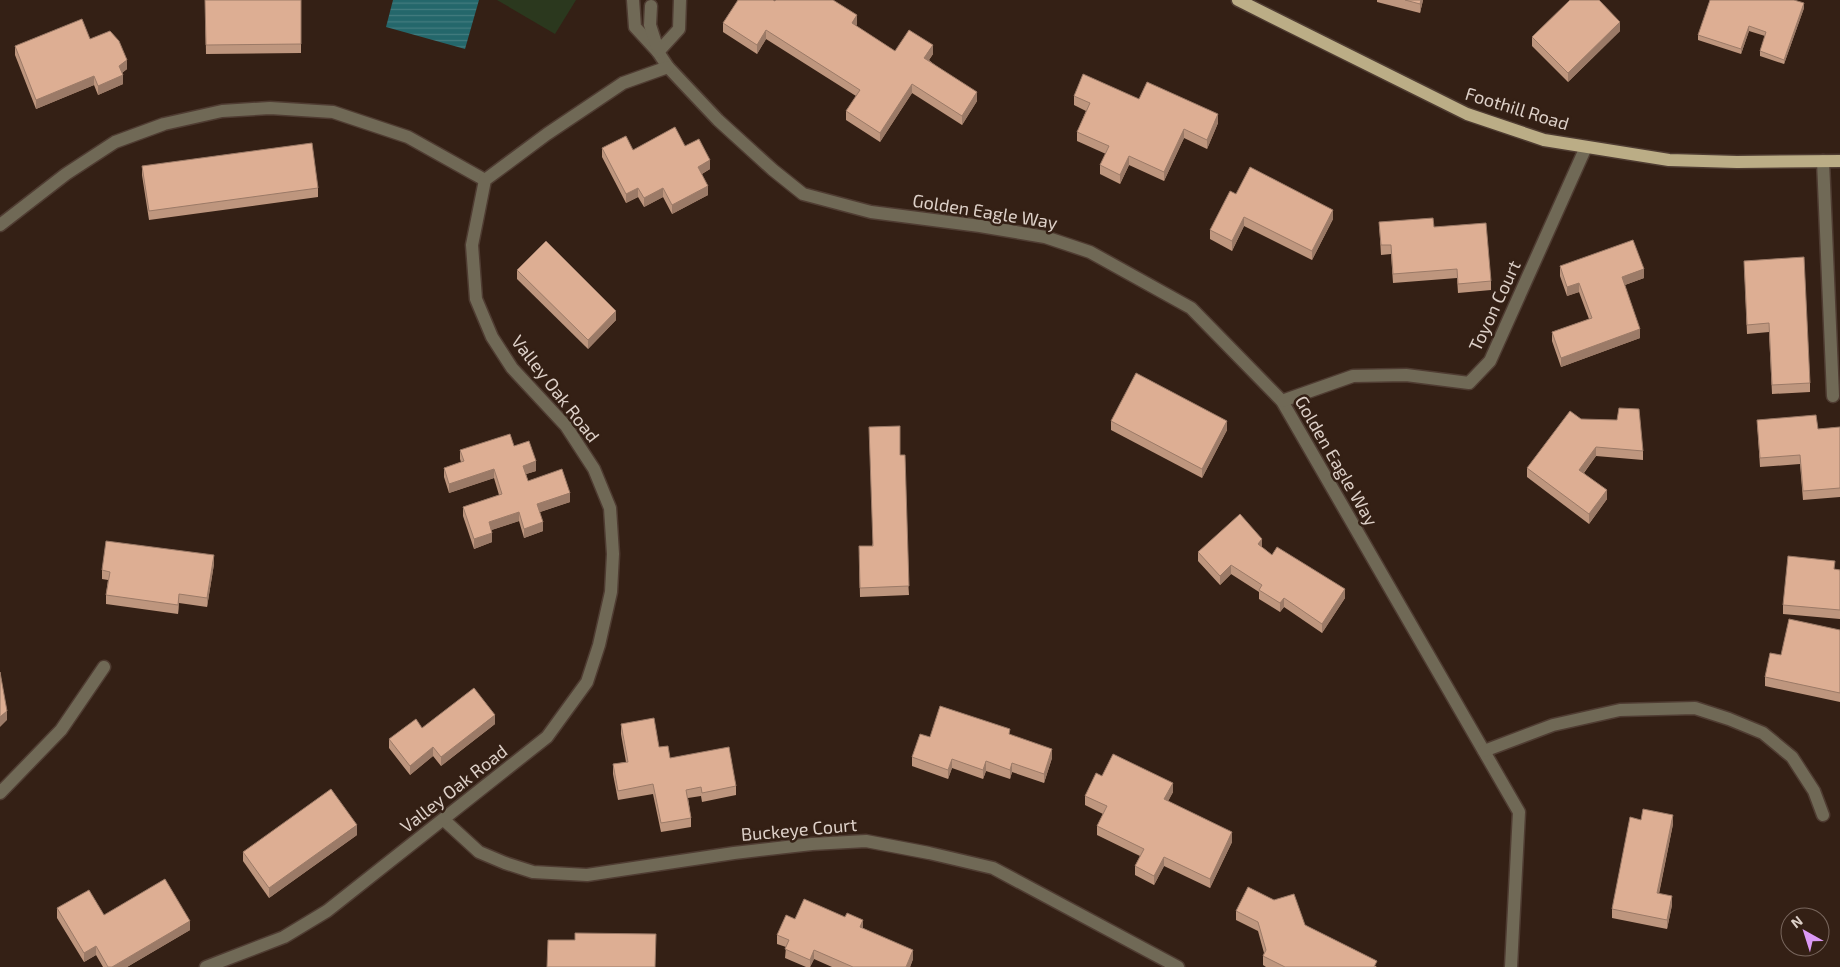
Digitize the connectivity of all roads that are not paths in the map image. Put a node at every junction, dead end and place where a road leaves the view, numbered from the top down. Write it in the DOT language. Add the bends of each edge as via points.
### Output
graph roads {
  1 [pos="633,0"];
  2 [pos="680,0"];
  3 [pos="1238,0"];
  4 [pos="651,6"];
  5 [pos="658,52"];
  6 [pos="668,66"];
  7 [pos="1586,147"];
  8 [pos="1823,161"];
  9 [pos="1840,161"];
  10 [pos="484,180"];
  11 [pos="0,225"];
  12 [pos="1833,396"];
  13 [pos="1282,401"];
  14 [pos="104,667"];
  15 [pos="1484,751"];
  16 [pos="0,794"];
  17 [pos="1823,815"];
  18 [pos="444,820"];
  19 [pos="206,967"];
  20 [pos="1178,967"];
  21 [pos="1512,967"];
  1 -- 5 [label="street, Golden Eagle Way" via="635,27"];
  2 -- 5 [label="street" via="679,29"];
  3 -- 7 [label="main road, Foothill Road" via="1467,114 1544,140"];
  4 -- 5 [label="street, Golden Eagle Way" via="650,26"];
  5 -- 6 [label="street, Golden Eagle Way"];
  6 -- 10 [label="street" via="623,83"];
  6 -- 13 [label="street, Golden Eagle Way" via="718,120 803,194 871,212 1044,237 1090,252 1191,308"];
  7 -- 8 [label="main road, Foothill Road" via="1669,160"];
  7 -- 13 [label="street, Toyon Court" via="1490,361 1469,383 1406,374 1353,376"];
  8 -- 9 [label="main road, Foothill Road"];
  8 -- 12 [label="street"];
  10 -- 11 [label="street" via="408,137 333,112 270,108 222,110 164,124 115,142 66,174"];
  10 -- 18 [label="street, Valley Oak Road" via="472,245 476,299 492,337 512,368 566,426 594,469 610,508 611,592 599,645 586,682 548,737"];
  13 -- 15 [label="street, Golden Eagle Way"];
  14 -- 16 [label="street" via="60,730"];
  15 -- 17 [label="street" via="1553,725 1620,710 1695,708 1763,733 1792,758 1814,791"];
  15 -- 21 [label="street, Golden Eagle Way" via="1519,812"];
  18 -- 19 [label="street, Valley Oak Road" via="327,911 284,937"];
  18 -- 20 [label="street, Buckeye Court" via="479,852 533,872 586,875 734,853 866,841 929,853 993,868"];
}
